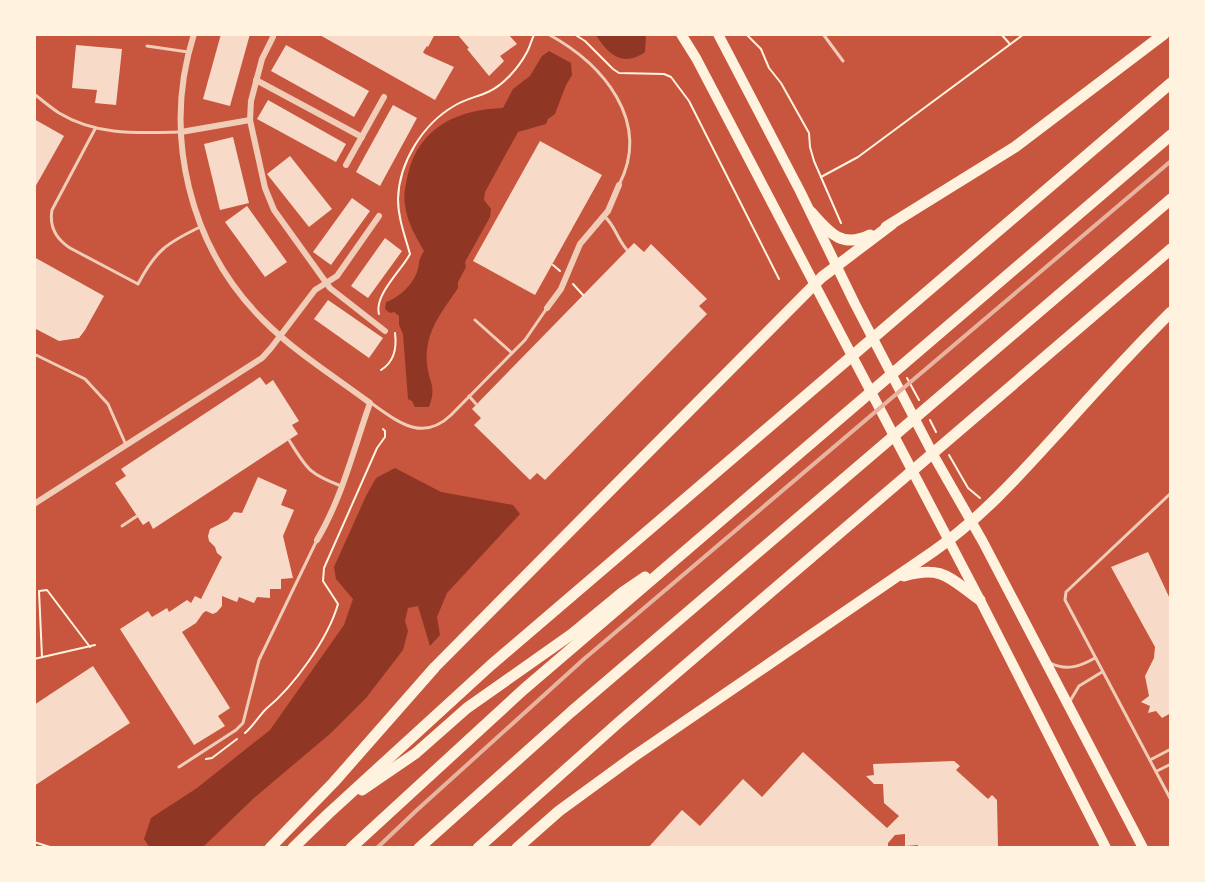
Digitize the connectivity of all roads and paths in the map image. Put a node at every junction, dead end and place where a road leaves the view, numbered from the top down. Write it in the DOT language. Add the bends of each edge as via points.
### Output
graph roads {
  1 [pos="194,34"];
  2 [pos="548,34"];
  3 [pos="574,34"];
  4 [pos="681,34"];
  5 [pos="746,34"];
  6 [pos="823,34"];
  7 [pos="1001,34"];
  8 [pos="1024,34"];
  9 [pos="1164,34"];
  10 [pos="534,35"];
  11 [pos="721,36"];
  12 [pos="273,37"];
  13 [pos="1010,44"];
  14 [pos="147,46"];
  15 [pos="188,52"];
  16 [pos="843,61"];
  17 [pos="256,80"];
  18 [pos="1171,83"];
  19 [pos="34,94"];
  20 [pos="384,97"];
  21 [pos="250,120"];
  22 [pos="95,129"];
  23 [pos="181,132"];
  24 [pos="1171,135"];
  25 [pos="362,137"];
  26 [pos="346,165"];
  27 [pos="821,177"];
  28 [pos="619,185"];
  29 [pos="1171,199"];
  30 [pos="811,212"];
  31 [pos="379,216"];
  32 [pos="604,216"];
  33 [pos="892,224"];
  34 [pos="200,227"];
  35 [pos="842,233"];
  36 [pos="1171,249"];
  37 [pos="627,250"];
  38 [pos="836,265"];
  39 [pos="779,279"];
  40 [pos="326,283"];
  41 [pos="814,285"];
  42 [pos="547,308"];
  43 [pos="1171,312"];
  44 [pos="380,316"];
  45 [pos="475,320"];
  46 [pos="393,325"];
  47 [pos="385,331"];
  48 [pos="280,337"];
  49 [pos="512,353"];
  50 [pos="34,354"];
  51 [pos="381,370"];
  52 [pos="908,380"];
  53 [pos="469,396"];
  54 [pos="370,403"];
  55 [pos="476,404"];
  56 [pos="923,407"];
  57 [pos="930,420"];
  58 [pos="383,429"];
  59 [pos="289,440"];
  60 [pos="942,441"];
  61 [pos="126,445"];
  62 [pos="341,486"];
  63 [pos="1171,493"];
  64 [pos="981,500"];
  65 [pos="34,504"];
  66 [pos="137,516"];
  67 [pos="972,523"];
  68 [pos="122,526"];
  69 [pos="317,540"];
  70 [pos="949,541"];
  71 [pos="691,545"];
  72 [pos="892,580"];
  73 [pos="980,600"];
  74 [pos="95,645"];
  75 [pos="90,647"];
  76 [pos="42,657"];
  77 [pos="1095,658"];
  78 [pos="34,659"];
  79 [pos="1046,661"];
  80 [pos="1102,672"];
  81 [pos="1069,705"];
  82 [pos="1171,749"];
  83 [pos="204,760"];
  84 [pos="1150,760"];
  85 [pos="1171,764"];
  86 [pos="179,767"];
  87 [pos="1156,772"];
  88 [pos="1171,800"];
  89 [pos="328,814"];
  90 [pos="34,842"];
  91 [pos="53,848"];
  92 [pos="270,848"];
  93 [pos="293,848"];
  94 [pos="351,848"];
  95 [pos="419,848"];
  96 [pos="478,848"];
  97 [pos="517,848"];
  98 [pos="1106,848"];
  99 [pos="1143,848"];
  1 -- 15 [label="street"];
  2 -- 28 [label="lane" via="585,59 624,111 631,147"];
  3 -- 39 [label="path" via="619,73 664,74 678,84"];
  4 -- 41 [label="main road"];
  5 -- 27 [label="path" via="761,49 803,120"];
  6 -- 16 [label="lane"];
  7 -- 13 [label="path"];
  8 -- 13 [label="path"];
  9 -- 33 [label="highway" via="996,160"];
  10 -- 44 [label="path" via="506,79 436,118 409,157 398,195 410,254 380,297"];
  11 -- 30 [label="main road"];
  12 -- 17 [label="street"];
  13 -- 27 [label="path" via="867,150"];
  14 -- 15 [label="lane"];
  15 -- 23 [label="street"];
  17 -- 21 [label="street"];
  17 -- 25 [label="street"];
  18 -- 89 [label="highway" via="491,665"];
  19 -- 22 [label="lane"];
  20 -- 25 [label="street"];
  21 -- 23 [label="street"];
  21 -- 40 [label="street" via="274,210"];
  22 -- 23 [label="lane"];
  22 -- 34 [label="lane" via="53,206 50,221 61,241 138,284 164,247"];
  23 -- 34 [label="street" via="186,178"];
  24 -- 71 [label="highway"];
  25 -- 26 [label="street"];
  27 -- 35 [label="path"];
  28 -- 32 [label="street"];
  29 -- 95 [label="highway"];
  30 -- 33 [label="highway" via="829,232 848,241"];
  30 -- 38 [label="main road"];
  31 -- 40 [label="street" via="337,276"];
  32 -- 37 [label="lane"];
  32 -- 42 [label="street" via="580,244"];
  33 -- 38 [label="highway"];
  34 -- 48 [label="street" via="236,289"];
  36 -- 60 [label="highway"];
  38 -- 41 [label="highway"];
  38 -- 67 [label="main road"];
  40 -- 47 [label="street"];
  40 -- 48 [label="street"];
  41 -- 70 [label="main road"];
  41 -- 92 [label="highway" via="435,667"];
  42 -- 49 [label="lane"];
  43 -- 67 [label="highway"];
  45 -- 49 [label="lane"];
  46 -- 51 [label="path" via="394,355"];
  48 -- 54 [label="street"];
  48 -- 61 [label="street" via="256,362"];
  49 -- 53 [label="lane"];
  50 -- 61 [label="lane" via="85,379 108,404"];
  52 -- 56 [label="path"];
  53 -- 54 [label="lane" via="441,423 421,429 402,424"];
  53 -- 55 [label="lane"];
  54 -- 62 [label="street"];
  57 -- 60 [label="path"];
  58 -- 83 [label="path" via="385,437 324,568 323,581 338,604 326,632 278,700 247,732"];
  59 -- 62 [label="lane" via="309,470"];
  60 -- 64 [label="path" via="968,488"];
  60 -- 96 [label="highway"];
  61 -- 65 [label="street"];
  62 -- 69 [label="street"];
  63 -- 77 [label="lane" via="1064,596"];
  66 -- 68 [label="lane"];
  67 -- 70 [label="highway"];
  67 -- 79 [label="main road"];
  69 -- 86 [label="lane" via="259,660 243,723"];
  70 -- 72 [label="highway"];
  70 -- 73 [label="main road"];
  71 -- 89 [label="highway"];
  71 -- 94 [label="highway"];
  72 -- 73 [label="highway" via="935,571"];
  72 -- 97 [label="highway" via="633,757"];
  73 -- 98 [label="main road"];
  74 -- 75 [label="path"];
  75 -- 76 [label="path"];
  75 -- 76 [label="path" via="47,590 39,591"];
  76 -- 78 [label="path"];
  77 -- 79 [label="lane" via="1064,669"];
  77 -- 80 [label="lane"];
  79 -- 81 [label="main road"];
  80 -- 81 [label="lane" via="1079,686"];
  80 -- 84 [label="lane"];
  81 -- 99 [label="main road"];
  82 -- 84 [label="lane"];
  84 -- 87 [label="lane"];
  85 -- 87 [label="lane"];
  87 -- 88 [label="lane"];
  89 -- 93 [label="highway"];
  90 -- 91 [label="path"];
}
